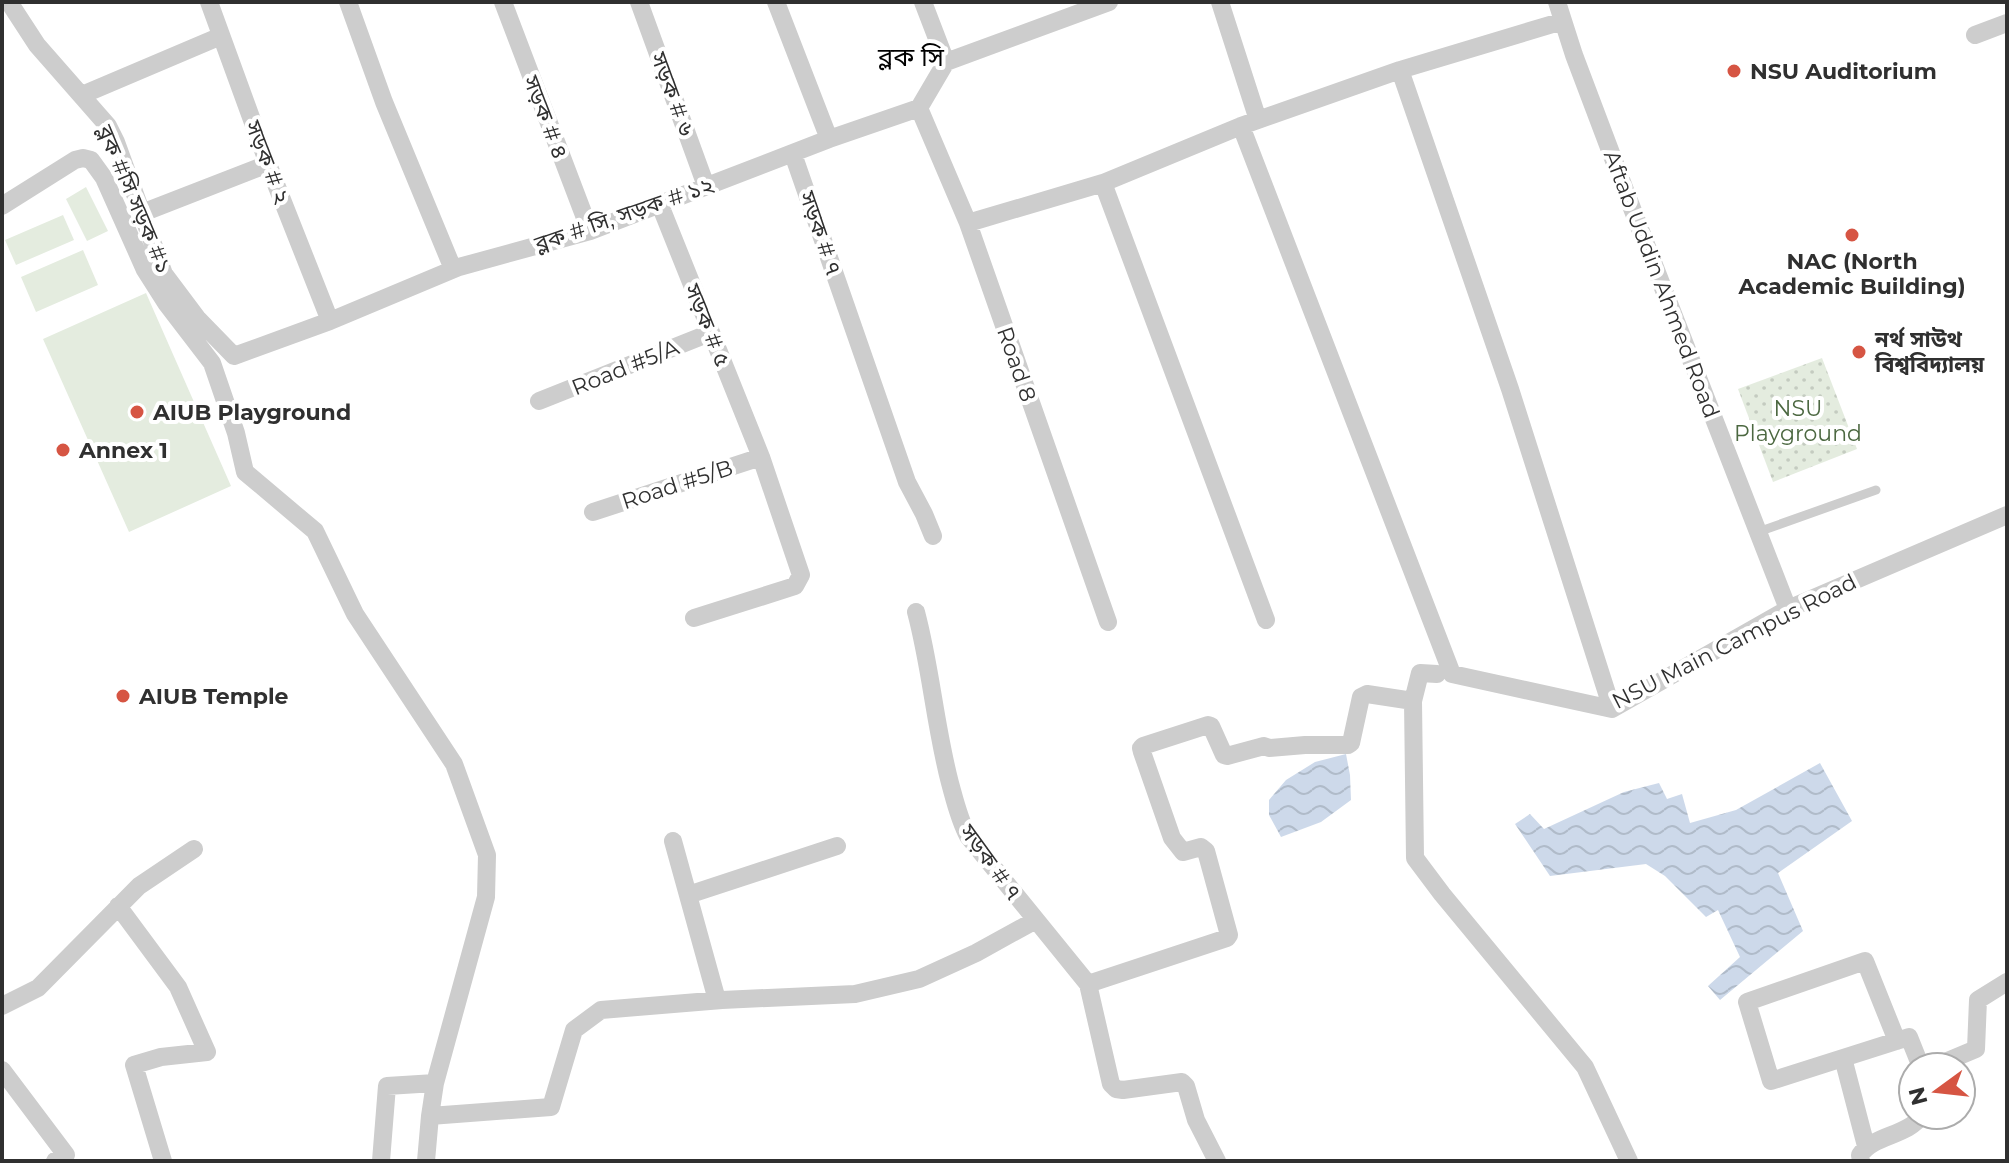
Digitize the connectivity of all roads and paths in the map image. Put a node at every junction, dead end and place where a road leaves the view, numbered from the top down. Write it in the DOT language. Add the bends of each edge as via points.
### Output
graph roads {
  1 [pos="9,2"];
  2 [pos="209,2"];
  3 [pos="348,2"];
  4 [pos="503,2"];
  5 [pos="639,2"];
  6 [pos="776,2"];
  7 [pos="923,2"];
  8 [pos="1109,2"];
  9 [pos="1220,2"];
  10 [pos="1557,2"];
  11 [pos="1563,21"];
  12 [pos="2007,23"];
  13 [pos="1975,35"];
  14 [pos="221,36"];
  15 [pos="946,62"];
  16 [pos="1400,70"];
  17 [pos="82,95"];
  18 [pos="919,108"];
  19 [pos="1250,123"];
  20 [pos="829,139"];
  21 [pos="793,154"];
  22 [pos="268,164"];
  23 [pos="1103,183"];
  24 [pos="706,186"];
  25 [pos="660,205"];
  26 [pos="2,206"];
  27 [pos="142,213"];
  28 [pos="968,223"];
  29 [pos="590,231"];
  30 [pos="453,269"];
  31 [pos="330,321"];
  32 [pos="710,333"];
  33 [pos="234,356"];
  34 [pos="539,401"];
  35 [pos="759,451"];
  36 [pos="1876,490"];
  37 [pos="593,512"];
  38 [pos="2007,515"];
  39 [pos="1758,532"];
  40 [pos="933,536"];
  41 [pos="1788,609"];
  42 [pos="916,612"];
  43 [pos="694,618"];
  44 [pos="1266,620"];
  45 [pos="1108,622"];
  46 [pos="1444,674"];
  47 [pos="1413,701"];
  48 [pos="1612,709"];
  49 [pos="673,841"];
  50 [pos="837,846"];
  51 [pos="194,849"];
  52 [pos="688,895"];
  53 [pos="118,906"];
  54 [pos="1034,921"];
  55 [pos="2007,982"];
  56 [pos="1088,984"];
  57 [pos="717,1000"];
  58 [pos="2,1006"];
  59 [pos="1897,1041"];
  60 [pos="1915,1051"];
  61 [pos="1971,1051"];
  62 [pos="1843,1058"];
  63 [pos="2,1070"];
  64 [pos="435,1083"];
  65 [pos="430,1116"];
  66 [pos="1904,1131"];
  67 [pos="1863,1154"];
  68 [pos="55,1161"];
  69 [pos="163,1161"];
  70 [pos="381,1161"];
  71 [pos="426,1161"];
  72 [pos="1217,1161"];
  73 [pos="1629,1161"];
  1 -- 17 [label="street, ব্লক #সি সড়ক #১" via="37,45"];
  2 -- 14 [label="street, সড়ক # ২"];
  3 -- 30 [label="street"];
  4 -- 29 [label="street, সড়ক # ৪"];
  5 -- 24 [label="street, সড়ক # ৬"];
  6 -- 20 [label="street"];
  7 -- 15 [label="street"];
  8 -- 15 [label="street"];
  9 -- 19 [label="street"];
  10 -- 11 [label="street, Aftab Uddin Ahmed Road"];
  11 -- 16 [label="street"];
  11 -- 39 [label="street, Aftab Uddin Ahmed Road"];
  12 -- 13 [label="street"];
  14 -- 17 [label="street"];
  14 -- 22 [label="street, সড়ক # ২"];
  15 -- 18 [label="street"];
  16 -- 19 [label="street"];
  16 -- 48 [label="street"];
  17 -- 27 [label="street, ব্লক #সি সড়ক #১" via="108,126"];
  18 -- 20 [label="street, ব্লক # সি, সড়ক # ১২"];
  18 -- 28 [label="street, Road 8"];
  19 -- 23 [label="street"];
  19 -- 46 [label="street"];
  20 -- 21 [label="street, ব্লক # সি, সড়ক # ১২"];
  21 -- 24 [label="street, ব্লক # সি, সড়ক # ১২"];
  21 -- 40 [label="street, সড়ক # ৭" via="907,482"];
  22 -- 27 [label="street"];
  22 -- 31 [label="street, সড়ক # ২"];
  23 -- 28 [label="street"];
  23 -- 44 [label="street"];
  24 -- 25 [label="street, ব্লক # সি, সড়ক # ১২"];
  25 -- 29 [label="street, ব্লক # সি, সড়ক # ১২"];
  25 -- 32 [label="street, সড়ক # ৫"];
  26 -- 64 [label="street" via="67,164 91,160 145,270 212,363 245,472 315,531 355,614 454,764 487,855 486,897"];
  27 -- 33 [label="street, ব্লক #সি সড়ক #১" via="164,274"];
  28 -- 45 [label="street, Road 8"];
  29 -- 30 [label="street, ব্লক # সি, সড়ক # ১২"];
  30 -- 31 [label="street, ব্লক # সি, সড়ক # ১২"];
  31 -- 33 [label="street, ব্লক # সি, সড়ক # ১২"];
  32 -- 34 [label="street, Road #5/A"];
  32 -- 35 [label="street, সড়ক # ৫"];
  35 -- 37 [label="street, Road #5/B"];
  35 -- 43 [label="street, সড়ক # ৫" via="799,565 799,581"];
  36 -- 39 [label="lane"];
  38 -- 41 [label="street, NSU Main Campus Road"];
  39 -- 41 [label="street, Aftab Uddin Ahmed Road"];
  41 -- 48 [label="street, NSU Main Campus Road"];
  42 -- 54 [label="street, সড়ক # ৭" via="943,755 963,826"];
  46 -- 47 [label="street" via="1420,673"];
  46 -- 48 [label="street, NSU Main Campus Road"];
  47 -- 56 [label="street" via="1361,697 1348,745 1264,746 1227,756 1208,725 1143,746 1172,838 1183,852 1201,847 1206,851 1229,935"];
  47 -- 73 [label="street" via="1415,858 1585,1067"];
  49 -- 52 [label="street"];
  50 -- 52 [label="street"];
  51 -- 53 [label="street"];
  52 -- 57 [label="street"];
  53 -- 58 [label="street" via="38,988"];
  53 -- 69 [label="street" via="178,987 207,1052 134,1065"];
  54 -- 56 [label="street, সড়ক # ৭"];
  54 -- 57 [label="street" via="919,979 855,994"];
  55 -- 61 [label="street" via="1978,1000 1976,1049"];
  56 -- 72 [label="street, সড়ক # ৭" via="1111,1084 1135,1089 1182,1082"];
  57 -- 65 [label="street" via="601,1010 574,1030 551,1107"];
  59 -- 60 [label="street" via="1909,1037"];
  59 -- 62 [label="street"];
  59 -- 62 [label="street" via="1865,961 1747,1002 1771,1081"];
  62 -- 67 [label="street"];
  63 -- 68 [label="street" via="66,1155"];
  64 -- 65 [label="street"];
  64 -- 70 [label="street" via="387,1086"];
  65 -- 71 [label="street"];
  66 -- 67 [label="street"];
}
